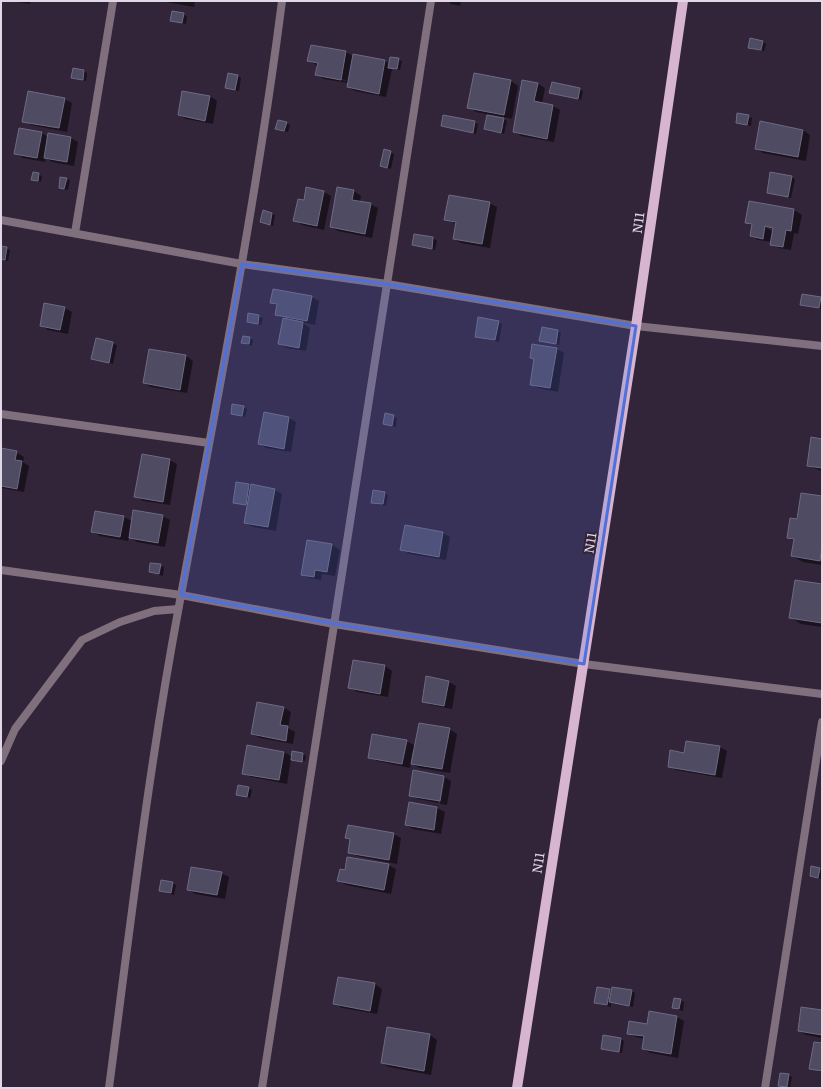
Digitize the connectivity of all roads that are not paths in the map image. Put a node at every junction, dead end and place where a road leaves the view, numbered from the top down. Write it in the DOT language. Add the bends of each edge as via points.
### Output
graph roads {
  1 [pos="113,1"];
  2 [pos="282,1"];
  3 [pos="431,1"];
  4 [pos="682,1"];
  5 [pos="1,220"];
  6 [pos="75,233"];
  7 [pos="242,264"];
  8 [pos="387,284"];
  9 [pos="636,326"];
  10 [pos="822,346"];
  11 [pos="1,414"];
  12 [pos="209,443"];
  13 [pos="1,570"];
  14 [pos="181,595"];
  15 [pos="178,609"];
  16 [pos="334,624"];
  17 [pos="584,664"];
  18 [pos="822,694"];
  19 [pos="822,722"];
  20 [pos="1,761"];
  21 [pos="109,1088"];
  22 [pos="262,1088"];
  23 [pos="516,1088"];
  24 [pos="765,1088"];
  1 -- 6 [label="street"];
  2 -- 7 [label="street"];
  3 -- 8 [label="street"];
  4 -- 9 [label="main road, N11"];
  5 -- 6 [label="street"];
  6 -- 7 [label="street"];
  7 -- 8 [label="street"];
  7 -- 12 [label="street"];
  8 -- 9 [label="street"];
  8 -- 16 [label="street"];
  9 -- 10 [label="street"];
  9 -- 17 [label="main road, N11"];
  11 -- 12 [label="street"];
  12 -- 14 [label="street"];
  13 -- 14 [label="street"];
  14 -- 15 [label="street"];
  14 -- 16 [label="street"];
  15 -- 20 [label="street" via="154,611 120,622 82,640 15,728"];
  15 -- 21 [label="street" via="149,779"];
  16 -- 17 [label="street"];
  16 -- 22 [label="street"];
  17 -- 18 [label="street"];
  17 -- 23 [label="main road, N11"];
  19 -- 24 [label="street"];
}
